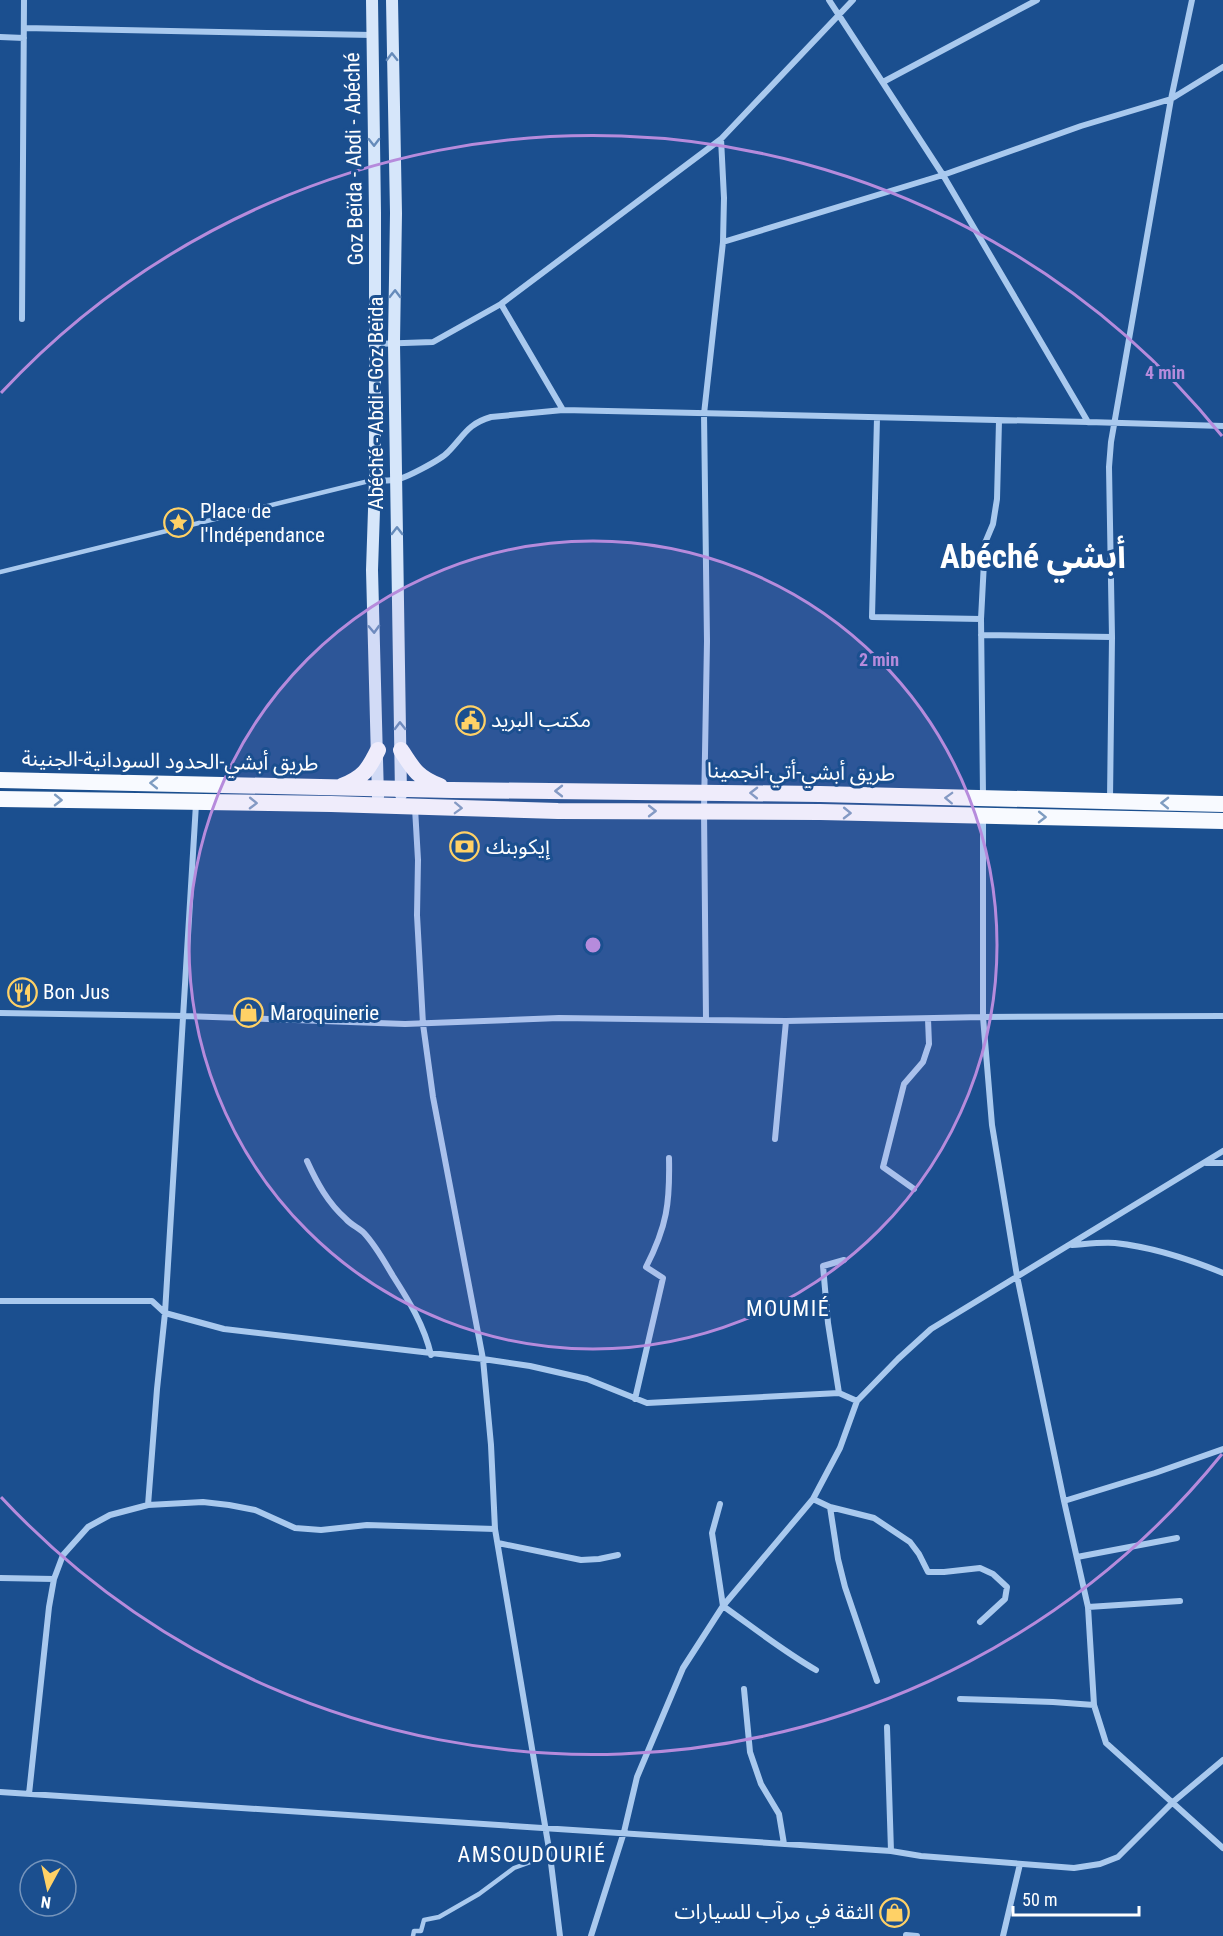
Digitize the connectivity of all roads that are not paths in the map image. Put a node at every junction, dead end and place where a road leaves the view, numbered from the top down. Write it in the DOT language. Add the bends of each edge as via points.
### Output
graph roads {
  1 [pos="24,0"];
  2 [pos="372,0"];
  3 [pos="392,0"];
  4 [pos="829,0"];
  5 [pos="853,0"];
  6 [pos="1037,0"];
  7 [pos="1192,0"];
  8 [pos="838,16"];
  9 [pos="24,28"];
  10 [pos="372,34"];
  11 [pos="0,37"];
  12 [pos="24,38"];
  13 [pos="1223,67"];
  14 [pos="373,81"];
  15 [pos="393,81"];
  16 [pos="883,82"];
  17 [pos="1171,99"];
  18 [pos="721,139"];
  19 [pos="943,175"];
  20 [pos="723,242"];
  21 [pos="501,304"];
  22 [pos="22,319"];
  23 [pos="394,343"];
  24 [pos="375,345"];
  25 [pos="563,410"];
  26 [pos="704,414"];
  27 [pos="877,418"];
  28 [pos="999,421"];
  29 [pos="1088,422"];
  30 [pos="1114,423"];
  31 [pos="1223,426"];
  32 [pos="375,480"];
  33 [pos="397,481"];
  34 [pos="0,572"];
  35 [pos="981,619"];
  36 [pos="981,635"];
  37 [pos="1112,637"];
  38 [pos="378,750"];
  39 [pos="401,750"];
  40 [pos="0,780"];
  41 [pos="197,784"];
  42 [pos="339,788"];
  43 [pos="400,788"];
  44 [pos="452,790"];
  45 [pos="704,793"];
  46 [pos="378,797"];
  47 [pos="0,799"];
  48 [pos="196,802"];
  49 [pos="1223,804"];
  50 [pos="408,806"];
  51 [pos="983,807"];
  52 [pos="704,810"];
  53 [pos="1110,810"];
  54 [pos="1223,821"];
  55 [pos="0,1013"];
  56 [pos="184,1016"];
  57 [pos="1223,1016"];
  58 [pos="983,1017"];
  59 [pos="706,1019"];
  60 [pos="928,1019"];
  61 [pos="786,1021"];
  62 [pos="423,1024"];
  63 [pos="775,1139"];
  64 [pos="1223,1151"];
  65 [pos="669,1158"];
  66 [pos="307,1161"];
  67 [pos="1205,1162"];
  68 [pos="1223,1163"];
  69 [pos="914,1189"];
  70 [pos="1069,1245"];
  71 [pos="844,1260"];
  72 [pos="1223,1273"];
  73 [pos="1017,1276"];
  74 [pos="0,1300"];
  75 [pos="165,1313"];
  76 [pos="431,1355"];
  77 [pos="483,1359"];
  78 [pos="839,1393"];
  79 [pos="635,1399"];
  80 [pos="857,1401"];
  81 [pos="1223,1449"];
  82 [pos="813,1499"];
  83 [pos="1064,1501"];
  84 [pos="720,1504"];
  85 [pos="148,1505"];
  86 [pos="830,1508"];
  87 [pos="495,1528"];
  88 [pos="1177,1538"];
  89 [pos="498,1543"];
  90 [pos="618,1555"];
  91 [pos="1077,1557"];
  92 [pos="0,1578"];
  93 [pos="54,1579"];
  94 [pos="1179,1602"];
  95 [pos="723,1606"];
  96 [pos="1088,1607"];
  97 [pos="981,1622"];
  98 [pos="816,1670"];
  99 [pos="877,1681"];
  100 [pos="744,1689"];
  101 [pos="960,1699"];
  102 [pos="1094,1705"];
  103 [pos="887,1727"];
  104 [pos="1223,1760"];
  105 [pos="0,1792"];
  106 [pos="29,1794"];
  107 [pos="1173,1802"];
  108 [pos="545,1828"];
  109 [pos="624,1832"];
  110 [pos="784,1844"];
  111 [pos="1223,1848"];
  112 [pos="891,1851"];
  113 [pos="550,1855"];
  114 [pos="1020,1864"];
  115 [pos="906,1935"];
  116 [pos="413,1936"];
  117 [pos="560,1936"];
  118 [pos="591,1936"];
  119 [pos="917,1936"];
  120 [pos="1003,1936"];
  1 -- 9 [label="street"];
  2 -- 10 [label="main road, Goz Beïda - Abdi - Abéché"];
  15 -- 3 [label="main road, Abéché - Abdi - Goz Beïda, one-way"];
  4 -- 8 [label="street"];
  5 -- 8 [label="street"];
  6 -- 16 [label="street"];
  7 -- 17 [label="street"];
  8 -- 16 [label="street"];
  8 -- 18 [label="street"];
  9 -- 10 [label="street"];
  9 -- 12 [label="street"];
  10 -- 14 [label="main road, Goz Beïda - Abdi - Abéché"];
  11 -- 12 [label="street"];
  12 -- 22 [label="street"];
  13 -- 17 [label="street"];
  14 -- 15 [label="main road"];
  14 -- 24 [label="main road, Goz Beïda - Abdi - Abéché, one-way"];
  23 -- 15 [label="main road, Abéché - Abdi - Goz Beïda, one-way"];
  16 -- 19 [label="street"];
  17 -- 19 [label="street"];
  17 -- 30 [label="street"];
  18 -- 20 [label="street"];
  18 -- 21 [label="street"];
  19 -- 20 [label="street"];
  19 -- 29 [label="street"];
  20 -- 26 [label="street"];
  21 -- 23 [label="street" via="433,342"];
  21 -- 25 [label="street"];
  23 -- 24 [label="street"];
  23 -- 33 [label="main road, Abéché - Abdi - Goz Beïda"];
  24 -- 32 [label="main road, Goz Beïda - Abdi - Abéché"];
  25 -- 26 [label="street"];
  25 -- 33 [label="street" via="482,420 465,430 439,460"];
  26 -- 27 [label="street"];
  26 -- 45 [label="street"];
  27 -- 28 [label="street"];
  27 -- 35 [label="street" via="872,616"];
  28 -- 29 [label="street"];
  28 -- 35 [label="street" via="997,499 985,543"];
  29 -- 30 [label="street"];
  30 -- 31 [label="street"];
  30 -- 37 [label="street" via="1109,467"];
  32 -- 33 [label="street"];
  32 -- 34 [label="lane"];
  32 -- 38 [label="main road, Goz Beïda - Abdi - Abéché, one-way" via="372,570"];
  39 -- 33 [label="main road, Abéché - Abdi - Goz Beïda, one-way"];
  35 -- 36 [label="street"];
  36 -- 37 [label="street"];
  36 -- 51 [label="street"];
  37 -- 53 [label="street"];
  38 -- 42 [label="highway" via="368,771"];
  38 -- 46 [label="main road, Goz Beïda - Abdi - Abéché"];
  39 -- 43 [label="main road, Abéché - Abdi - Goz Beïda"];
  39 -- 44 [label="highway" via="424,780"];
  41 -- 40 [label="highway, طريق أبشي-الحدود السودانية-الجنينة, one-way"];
  41 -- 42 [label="highway, طريق أبشي-الحدود السودانية-الجنينة"];
  41 -- 48 [label="street"];
  42 -- 46 [label="highway, طريق أبشي-الحدود السودانية-الجنينة"];
  43 -- 44 [label="highway, طريق أبشي-أتي-انجمينا"];
  43 -- 46 [label="highway, طريق أبشي-أتي-انجمينا"];
  43 -- 50 [label="main road, Abéché - Abdi - Goz Beïda"];
  45 -- 44 [label="highway, طريق أبشي-أتي-انجمينا, one-way"];
  51 -- 45 [label="highway, طريق أبشي-أتي-انجمينا, one-way"];
  45 -- 52 [label="street"];
  48 -- 46 [label="highway, one-way"];
  46 -- 50 [label="highway"];
  47 -- 48 [label="highway, one-way"];
  48 -- 56 [label="street"];
  49 -- 53 [label="highway, one-way"];
  50 -- 52 [label="highway, one-way"];
  50 -- 62 [label="street" via="418,860"];
  52 -- 51 [label="highway, one-way"];
  51 -- 53 [label="highway"];
  51 -- 58 [label="street"];
  52 -- 59 [label="street"];
  53 -- 54 [label="highway"];
  55 -- 56 [label="street"];
  56 -- 62 [label="street"];
  56 -- 75 [label="street"];
  57 -- 58 [label="street"];
  58 -- 60 [label="street"];
  58 -- 73 [label="street" via="992,1125"];
  59 -- 61 [label="street"];
  59 -- 62 [label="street" via="559,1018"];
  60 -- 61 [label="street"];
  60 -- 69 [label="street" via="929,1044 923,1062 904,1084 883,1167"];
  61 -- 63 [label="street"];
  62 -- 77 [label="street" via="433,1097"];
  64 -- 67 [label="street"];
  65 -- 79 [label="street" via="666,1217 645,1267 663,1278"];
  66 -- 76 [label="street" via="330,1202 363,1232 380,1255 416,1312"];
  67 -- 68 [label="street"];
  67 -- 70 [label="street"];
  70 -- 72 [label="street" via="1113,1243 1168,1253"];
  70 -- 73 [label="street"];
  71 -- 78 [label="street" via="823,1266"];
  73 -- 80 [label="street" via="931,1329"];
  73 -- 83 [label="street"];
  74 -- 75 [label="street" via="152,1301"];
  75 -- 76 [label="street" via="224,1329"];
  75 -- 85 [label="street"];
  76 -- 77 [label="street"];
  77 -- 79 [label="street" via="587,1379"];
  77 -- 87 [label="street"];
  78 -- 79 [label="street" via="647,1403"];
  78 -- 80 [label="street"];
  80 -- 82 [label="street" via="840,1448"];
  81 -- 83 [label="street"];
  82 -- 86 [label="street"];
  82 -- 95 [label="street"];
  83 -- 91 [label="street"];
  84 -- 95 [label="street" via="712,1533"];
  85 -- 87 [label="street" via="229,1505 255,1510 296,1528 321,1530 367,1525"];
  85 -- 93 [label="street" via="110,1515 88,1527 63,1555"];
  86 -- 97 [label="street" via="874,1518 910,1542 928,1572 980,1568 993,1574 1007,1587 1005,1599"];
  86 -- 99 [label="street" via="845,1587"];
  87 -- 89 [label="street"];
  88 -- 91 [label="street"];
  89 -- 90 [label="street" via="581,1560"];
  89 -- 108 [label="street"];
  91 -- 96 [label="street"];
  92 -- 93 [label="street"];
  93 -- 106 [label="street"];
  94 -- 96 [label="street"];
  95 -- 98 [label="street" via="787,1654"];
  95 -- 109 [label="street" via="683,1668 637,1777"];
  96 -- 102 [label="street"];
  100 -- 110 [label="street" via="750,1752 761,1784 779,1814"];
  101 -- 102 [label="street"];
  102 -- 107 [label="street" via="1106,1743"];
  103 -- 112 [label="street"];
  104 -- 107 [label="street"];
  105 -- 106 [label="street"];
  106 -- 108 [label="street"];
  107 -- 111 [label="street"];
  107 -- 114 [label="street" via="1118,1857 1074,1868"];
  108 -- 109 [label="street"];
  108 -- 113 [label="street"];
  109 -- 110 [label="street"];
  109 -- 118 [label="street"];
  110 -- 112 [label="street"];
  112 -- 114 [label="street"];
  113 -- 116 [label="lane" via="514,1868 440,1917 424,1920 421,1931 414,1931"];
  113 -- 117 [label="street"];
  114 -- 120 [label="street"];
  115 -- 119 [label="street"];
}
